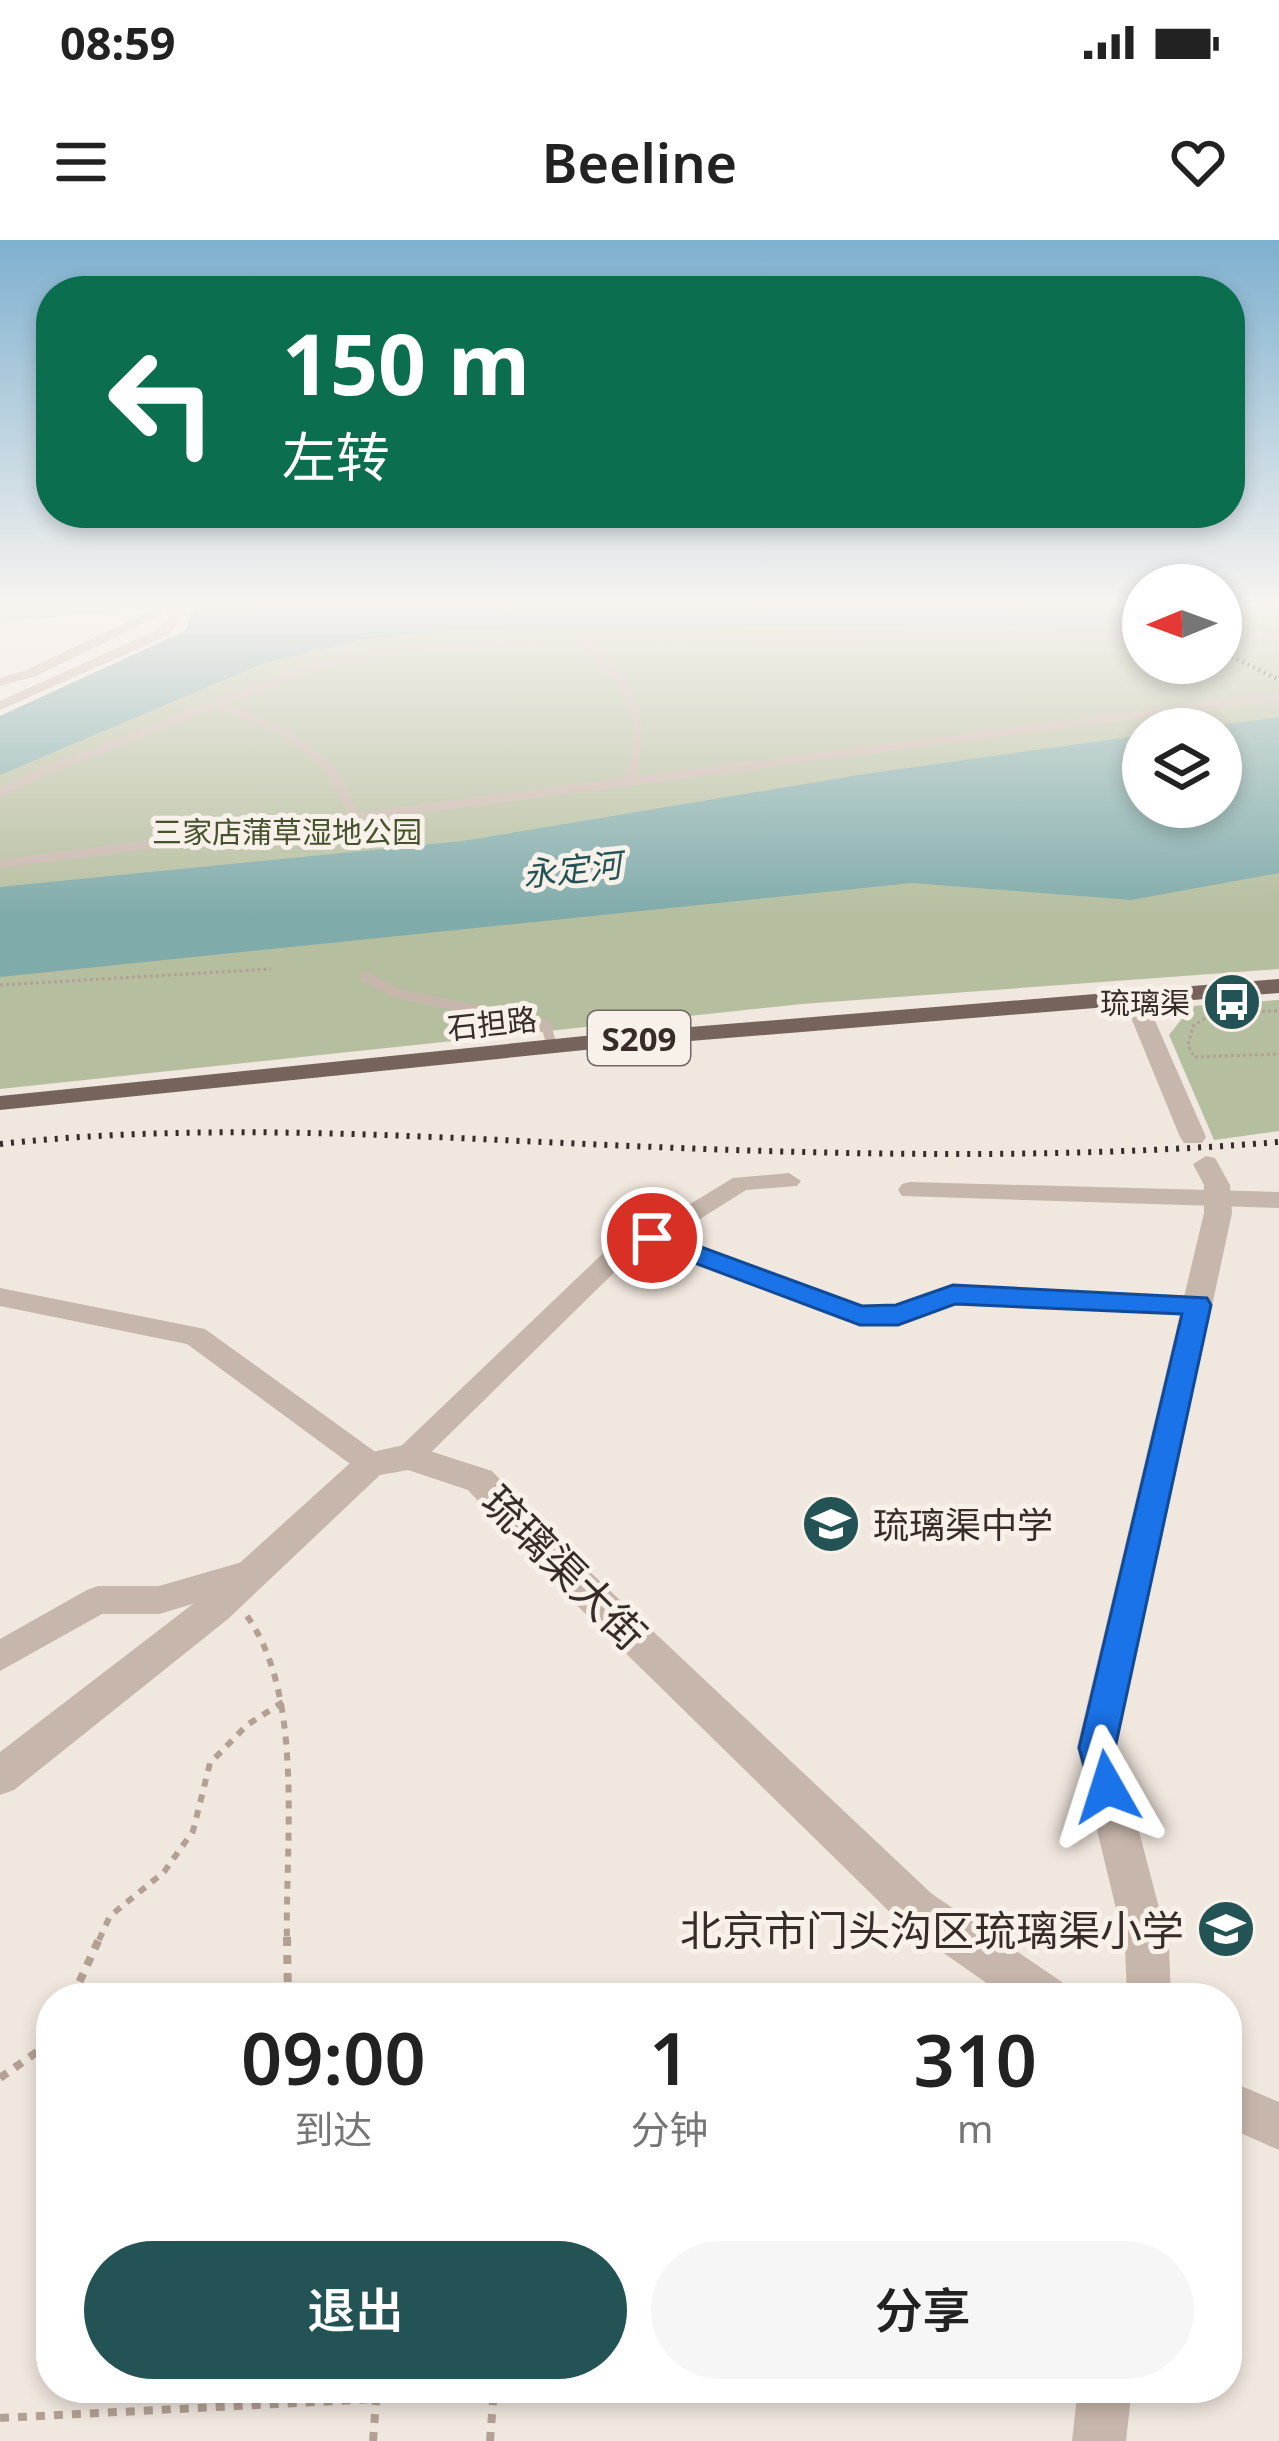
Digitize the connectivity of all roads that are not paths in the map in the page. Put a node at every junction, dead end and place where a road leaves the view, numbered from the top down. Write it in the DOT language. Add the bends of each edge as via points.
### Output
graph roads {
  1 [pos="204,711"];
  2 [pos="235,711"];
  3 [pos="637,711"];
  4 [pos="1169,711"];
  5 [pos="627,783"];
  6 [pos="0,792"];
  7 [pos="355,816"];
  8 [pos="0,864"];
  9 [pos="365,977"];
  10 [pos="1279,987"];
  11 [pos="1134,998"];
  12 [pos="552,1046"];
  13 [pos="0,1102"];
  14 [pos="789,1181"];
  15 [pos="910,1190"];
  16 [pos="1218,1199"];
  17 [pos="1279,1200"];
  18 [pos="652,1238"];
  19 [pos="0,1297"];
  20 [pos="1198,1305"];
  21 [pos="390,1460"];
  22 [pos="241,1583"];
  23 [pos="0,1656"];
  24 [pos="0,1776"];
  25 [pos="1024,1983"];
  26 [pos="1149,1983"];
  27 [pos="1242,2110"];
  28 [pos="1279,2126"];
  29 [pos="1103,2403"];
  30 [pos="1099,2441"];
  1 -- 6 [label="lane"];
  2 -- 7 [label="lane" via="298,737 342,778"];
  3 -- 5 [label="lane" via="640,748"];
  4 -- 5 [label="lane"];
  5 -- 7 [label="lane"];
  7 -- 8 [label="lane"];
  9 -- 12 [label="lane" via="396,993 546,1025"];
  10 -- 11 [label="main road, 石担路 / S209"];
  11 -- 12 [label="main road, 石担路 / S209"];
  11 -- 16 [label="street"];
  12 -- 13 [label="main road, 石担路 / S209"];
  14 -- 18 [label="street" via="741,1183"];
  15 -- 16 [label="street"];
  16 -- 17 [label="street"];
  16 -- 20 [label="street"];
  18 -- 20 [label="street" via="860,1315 898,1315 953,1295"];
  18 -- 21 [label="street" via="628,1244"];
  19 -- 21 [label="street" via="195,1336"];
  20 -- 26 [label="street" via="1097,1748 1148,1946"];
  21 -- 22 [label="street"];
  21 -- 25 [label="street, 琉璃渠大街" via="480,1480 917,1909"];
  22 -- 23 [label="street" via="159,1600 98,1600"];
  22 -- 24 [label="street"];
  27 -- 28 [label="street"];
  29 -- 30 [label="street"];
}
